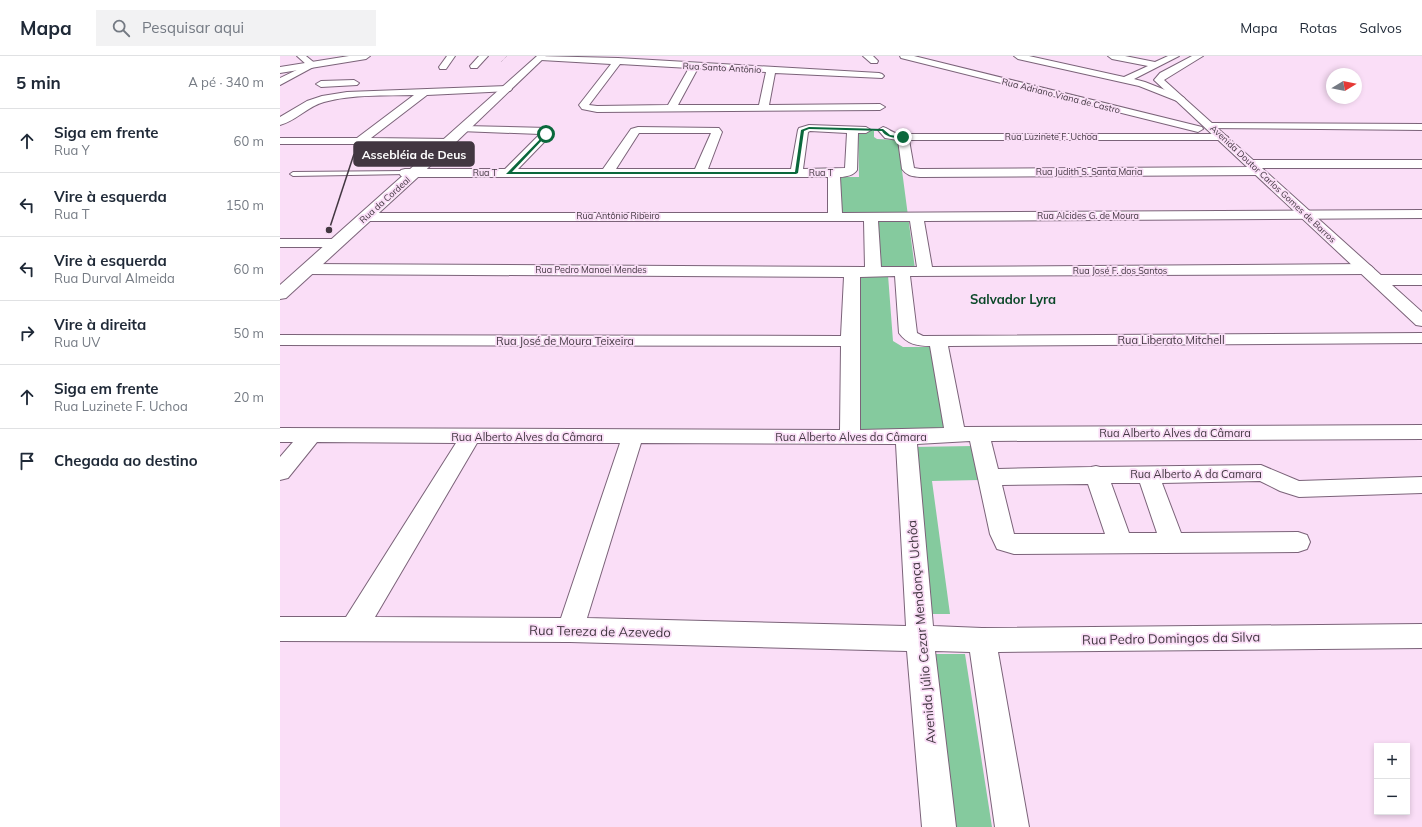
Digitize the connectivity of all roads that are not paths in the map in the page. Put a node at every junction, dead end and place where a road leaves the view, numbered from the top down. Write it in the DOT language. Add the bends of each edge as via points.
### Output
graph roads {
  1 [pos="301,56"];
  2 [pos="366,56"];
  3 [pos="451,56"];
  4 [pos="484,56"];
  5 [pos="541,56"];
  6 [pos="904,56"];
  7 [pos="1018,56"];
  8 [pos="1112,56"];
  9 [pos="1175,56"];
  10 [pos="1199,56"];
  11 [pos="919,57"];
  12 [pos="867,59"];
  13 [pos="618,61"];
  14 [pos="313,65"];
  15 [pos="1156,65"];
  16 [pos="474,66"];
  17 [pos="694,66"];
  18 [pos="443,67"];
  19 [pos="280,70"];
  20 [pos="771,71"];
  21 [pos="1126,80"];
  22 [pos="1159,80"];
  23 [pos="280,82"];
  24 [pos="361,82"];
  25 [pos="506,83"];
  26 [pos="321,84"];
  27 [pos="1142,84"];
  28 [pos="425,92"];
  29 [pos="1128,92"];
  30 [pos="1115,99"];
  31 [pos="1180,99"];
  32 [pos="1101,106"];
  33 [pos="763,108"];
  34 [pos="671,109"];
  35 [pos="881,115"];
  36 [pos="280,122"];
  37 [pos="1422,127"];
  38 [pos="464,129"];
  39 [pos="853,129"];
  40 [pos="1216,132"];
  41 [pos="903,137"];
  42 [pos="280,141"];
  43 [pos="360,141"];
  44 [pos="449,142"];
  45 [pos="1422,164"];
  46 [pos="1255,168"];
  47 [pos="409,173"];
  48 [pos="606,173"];
  49 [pos="700,173"];
  50 [pos="796,173"];
  51 [pos="839,173"];
  52 [pos="293,174"];
  53 [pos="508,174"];
  54 [pos="1306,214"];
  55 [pos="1422,214"];
  56 [pos="366,216"];
  57 [pos="835,216"];
  58 [pos="871,216"];
  59 [pos="916,217"];
  60 [pos="336,243"];
  61 [pos="280,244"];
  62 [pos="308,269"];
  63 [pos="1366,269"];
  64 [pos="902,271"];
  65 [pos="852,272"];
  66 [pos="873,272"];
  67 [pos="925,272"];
  68 [pos="1378,280"];
  69 [pos="1422,280"];
  70 [pos="280,294"];
  71 [pos="1422,321"];
  72 [pos="1422,338"];
  73 [pos="280,340"];
  74 [pos="850,341"];
  75 [pos="929,341"];
  76 [pos="1422,432"];
  77 [pos="979,434"];
  78 [pos="280,435"];
  79 [pos="311,435"];
  80 [pos="955,435"];
  81 [pos="470,437"];
  82 [pos="633,437"];
  83 [pos="850,437"];
  84 [pos="906,437"];
  85 [pos="280,472"];
  86 [pos="1096,474"];
  87 [pos="1148,474"];
  88 [pos="990,477"];
  89 [pos="1422,485"];
  90 [pos="1298,542"];
  91 [pos="1173,543"];
  92 [pos="1120,544"];
  93 [pos="280,629"];
  94 [pos="353,630"];
  95 [pos="570,630"];
  96 [pos="1422,636"];
  97 [pos="920,639"];
  98 [pos="982,640"];
  99 [pos="939,827"];
  100 [pos="1012,827"];
  1 -- 14 [label="street"];
  2 -- 14 [label="street"];
  3 -- 18 [label="street"];
  4 -- 16 [label="street"];
  5 -- 13 [label="street, Rua Santo Antônio"];
  5 -- 25 [label="street, Rua da Cordeal" via="520,77"];
  6 -- 11 [label="street, Rua Adriano Viana de Castro"];
  7 -- 21 [label="street"];
  8 -- 15 [label="street"];
  9 -- 15 [label="street"];
  10 -- 22 [label="street" via="1163,75"];
  11 -- 32 [label="street, Rua Adriano Viana de Castro"];
  12 -- 20 [label="street, Rua Santo Antônio" via="879,80"];
  13 -- 17 [label="street, Rua Santo Antônio"];
  13 -- 34 [label="street" via="584,105 586,107"];
  14 -- 19 [label="street"];
  14 -- 23 [label="street"];
  15 -- 21 [label="street"];
  17 -- 20 [label="street, Rua Santo Antônio"];
  17 -- 34 [label="street"];
  20 -- 33 [label="street"];
  21 -- 27 [label="street"];
  22 -- 27 [label="street"];
  22 -- 31 [label="street, Avenida Doutor Carlos Gomes de Barros"];
  24 -- 26 [label="street"];
  25 -- 28 [label="street"];
  25 -- 38 [label="street, Rua da Cordeal"];
  27 -- 29 [label="street"];
  27 -- 31 [label="street"];
  28 -- 36 [label="street" via="347,95 322,99"];
  28 -- 43 [label="street"];
  30 -- 32 [label="street"];
  31 -- 40 [label="street, Avenida Doutor Carlos Gomes de Barros"];
  32 -- 40 [label="street, Rua Adriano Viana de Castro"];
  33 -- 34 [label="street"];
  33 -- 35 [label="street"];
  35 -- 39 [label="street"];
  35 -- 41 [label="street, Rua Luzinete F. Uchoa" via="885,133"];
  37 -- 40 [label="street"];
  38 -- 44 [label="street, Rua da Cordeal"];
  38 -- 53 [label="street" via="544,130 546,134"];
  39 -- 50 [label="street" via="802,130"];
  39 -- 51 [label="street" via="851,170"];
  40 -- 41 [label="street, Rua Luzinete F. Uchoa"];
  40 -- 46 [label="street, Avenida Doutor Carlos Gomes de Barros"];
  41 -- 46 [label="street, Rua Judith S. Santa Maria" via="908,169 920,173"];
  42 -- 43 [label="street"];
  43 -- 44 [label="street"];
  44 -- 47 [label="street, Rua da Cordeal"];
  45 -- 46 [label="street, Rua Judith S. Santa Maria"];
  46 -- 54 [label="street, Avenida Doutor Carlos Gomes de Barros"];
  47 -- 52 [label="lane"];
  47 -- 53 [label="street, Rua T"];
  47 -- 56 [label="street, Rua da Cordeal"];
  48 -- 49 [label="street, Rua T"];
  48 -- 49 [label="street" via="635,131 645,128 709,129 717,132"];
  48 -- 53 [label="street, Rua T"];
  49 -- 50 [label="street, Rua T"];
  50 -- 51 [label="street, Rua T"];
  51 -- 57 [label="street"];
  54 -- 55 [label="street, Rua Alcides G. de Moura"];
  54 -- 59 [label="street, Rua Alcides G. de Moura"];
  54 -- 63 [label="street, Avenida Doutor Carlos Gomes de Barros"];
  56 -- 57 [label="street, Rua Antônio Ribeiro"];
  56 -- 60 [label="street, Rua da Cordeal"];
  57 -- 58 [label="street, Rua Antônio Ribeiro"];
  58 -- 59 [label="street, Rua Alcides G. de Moura"];
  58 -- 66 [label="street"];
  59 -- 67 [label="street"];
  60 -- 61 [label="street"];
  60 -- 62 [label="street, Rua da Cordeal"];
  62 -- 65 [label="street, Rua Pedro Manoel Mendes"];
  62 -- 70 [label="street, Rua da Cordeal"];
  63 -- 67 [label="street, Rua José F. dos Santos"];
  63 -- 68 [label="street, Avenida Doutor Carlos Gomes de Barros"];
  64 -- 66 [label="street, Rua José F. dos Santos"];
  64 -- 67 [label="street, Rua José F. dos Santos"];
  64 -- 75 [label="street" via="908,333 910,336"];
  65 -- 66 [label="street, Rua Pedro Manoel Mendes"];
  65 -- 74 [label="street"];
  68 -- 69 [label="street"];
  68 -- 71 [label="street, Avenida Doutor Carlos Gomes de Barros"];
  72 -- 75 [label="street, Rua Liberato Mitchell"];
  73 -- 74 [label="street, Rua José de Moura Teixeira"];
  74 -- 83 [label="street"];
  75 -- 80 [label="street"];
  76 -- 77 [label="street, Rua Alberto Alves da Câmara"];
  77 -- 80 [label="street, Rua Alberto Alves da Câmara"];
  77 -- 88 [label="street"];
  78 -- 79 [label="street, Rua Alberto Alves da Câmara"];
  79 -- 81 [label="street, Rua Alberto Alves da Câmara"];
  79 -- 85 [label="street"];
  80 -- 84 [label="street, Rua Alberto Alves da Câmara"];
  81 -- 82 [label="street, Rua Alberto Alves da Câmara"];
  81 -- 94 [label="street"];
  82 -- 83 [label="street, Rua Alberto Alves da Câmara"];
  82 -- 95 [label="street"];
  83 -- 84 [label="street, Rua Alberto Alves da Câmara"];
  84 -- 97 [label="street, Avenida Júlio Cezar Mendonça Uchôa"];
  86 -- 87 [label="street, Rua Alberto A da Camara"];
  86 -- 88 [label="street, Rua Alberto A da Camara"];
  86 -- 92 [label="street"];
  87 -- 89 [label="street, Rua Alberto A da Camara" via="1261,473 1269,475 1283,485 1299,489"];
  87 -- 91 [label="street"];
  88 -- 92 [label="street" via="1006,542"];
  90 -- 91 [label="street"];
  91 -- 92 [label="street"];
  93 -- 94 [label="street, Rua Tereza de Azevedo"];
  94 -- 95 [label="street, Rua Tereza de Azevedo"];
  95 -- 97 [label="street, Rua Tereza de Azevedo"];
  96 -- 98 [label="street, Rua Pedro Domingos da Silva"];
  97 -- 98 [label="street, Rua Pedro Domingos da Silva"];
  97 -- 99 [label="street, Avenida Júlio Cezar Mendonça Uchôa"];
  98 -- 100 [label="street"];
}
